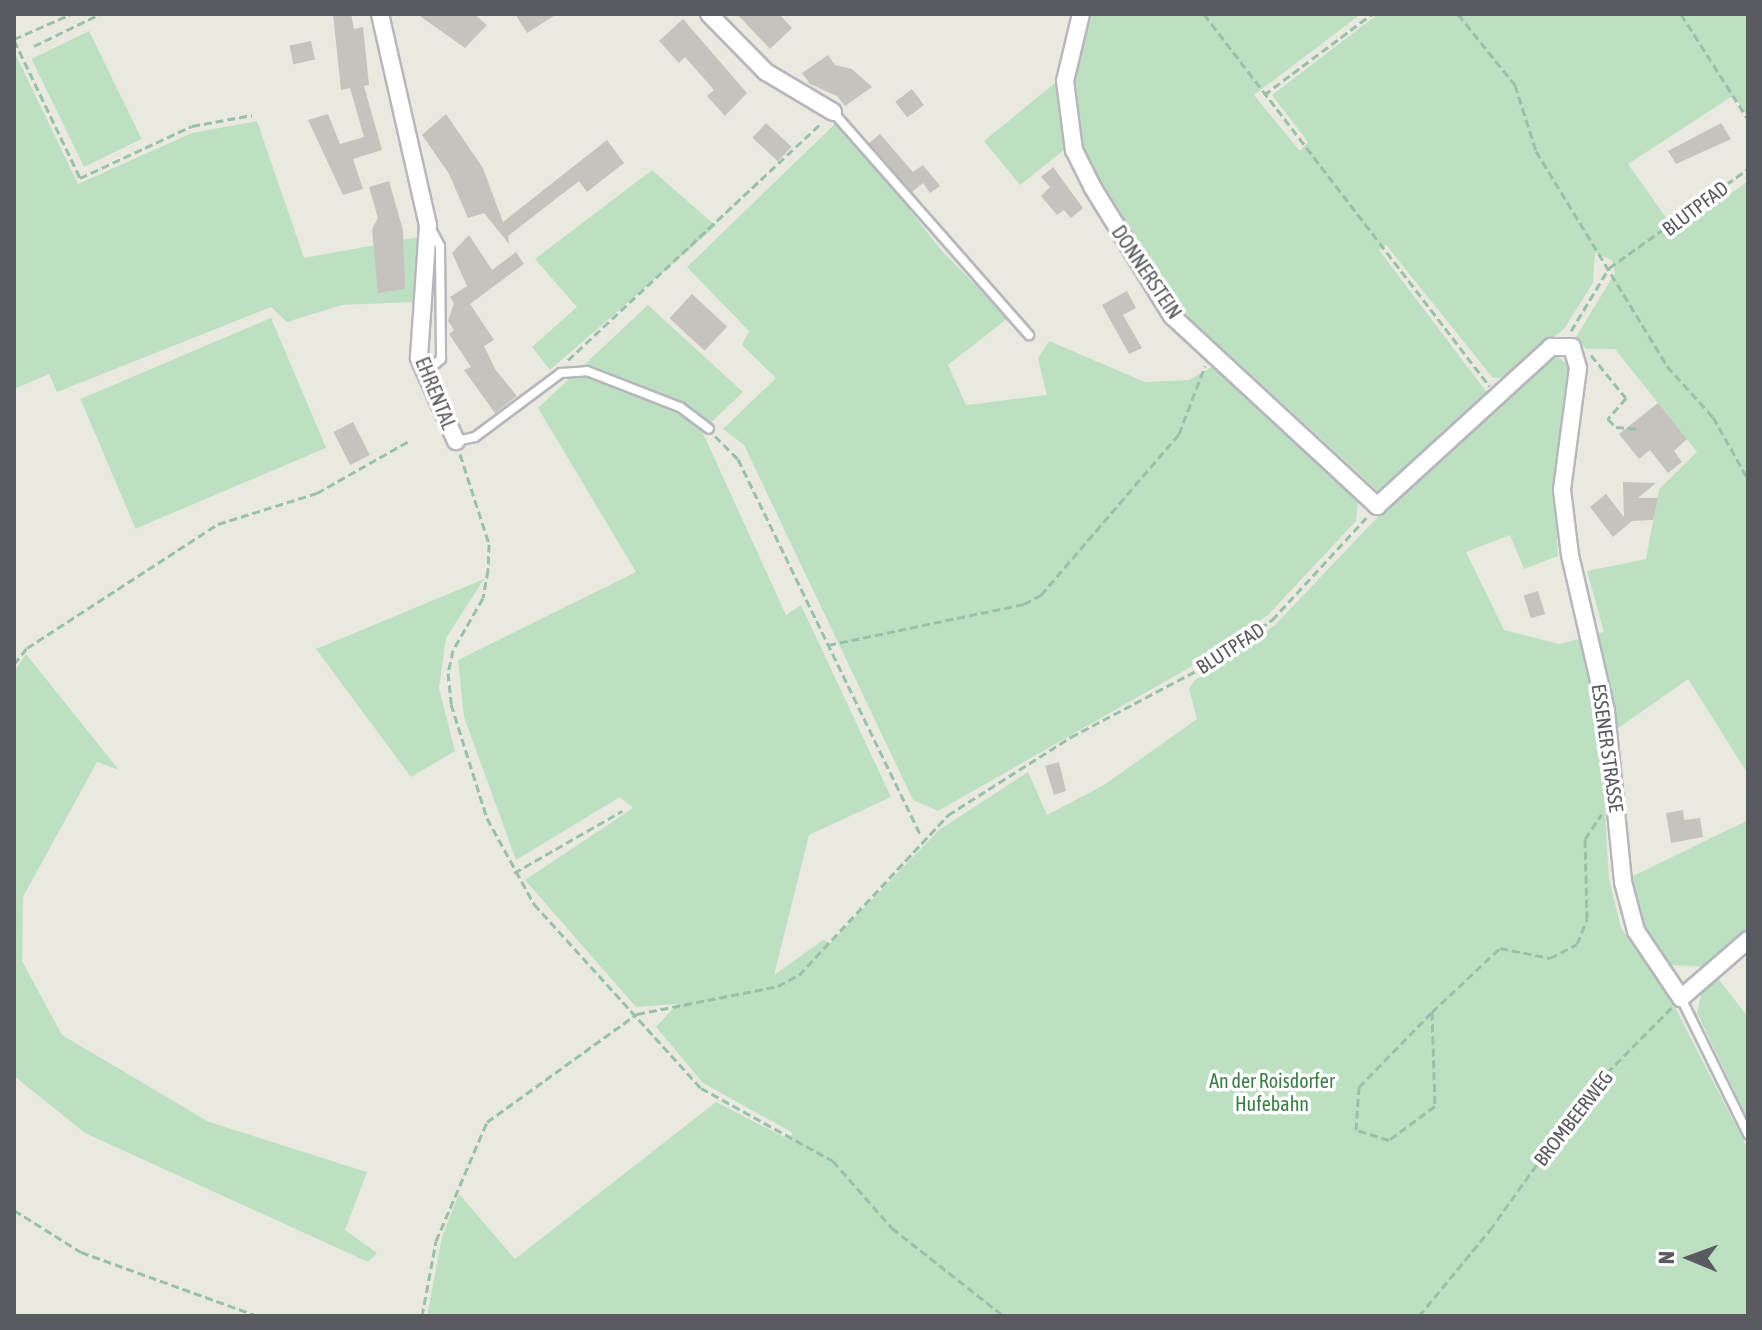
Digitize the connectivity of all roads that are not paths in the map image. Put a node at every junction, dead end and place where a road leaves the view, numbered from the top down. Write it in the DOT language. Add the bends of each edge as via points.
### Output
graph roads {
  1 [pos="380,14"];
  2 [pos="709,14"];
  3 [pos="1081,14"];
  4 [pos="833,112"];
  5 [pos="428,225"];
  6 [pos="1029,335"];
  7 [pos="426,373"];
  8 [pos="709,429"];
  9 [pos="456,441"];
  10 [pos="1377,506"];
  11 [pos="1748,940"];
  12 [pos="1681,998"];
  13 [pos="1748,1134"];
  1 -- 5 [label="street, EHRENTAL"];
  2 -- 4 [label="street" via="766,72"];
  3 -- 10 [label="street, DONNERSTEIN" via="1065,81 1074,150 1172,316"];
  4 -- 6 [label="lane"];
  5 -- 7 [label="street, EHRENTAL" via="429,270 417,332"];
  5 -- 7 [label="lane" via="440,246 441,359"];
  7 -- 9 [label="street, EHRENTAL"];
  8 -- 9 [label="lane, EHRENTAL" via="680,407 610,376 561,373 475,437"];
  10 -- 12 [label="street, ESSENER STRASSE" via="1551,347 1569,348 1562,490 1570,555 1606,711 1623,882 1636,931"];
  11 -- 12 [label="street"];
  12 -- 13 [label="lane, ESSENER STRASSE"];
}
